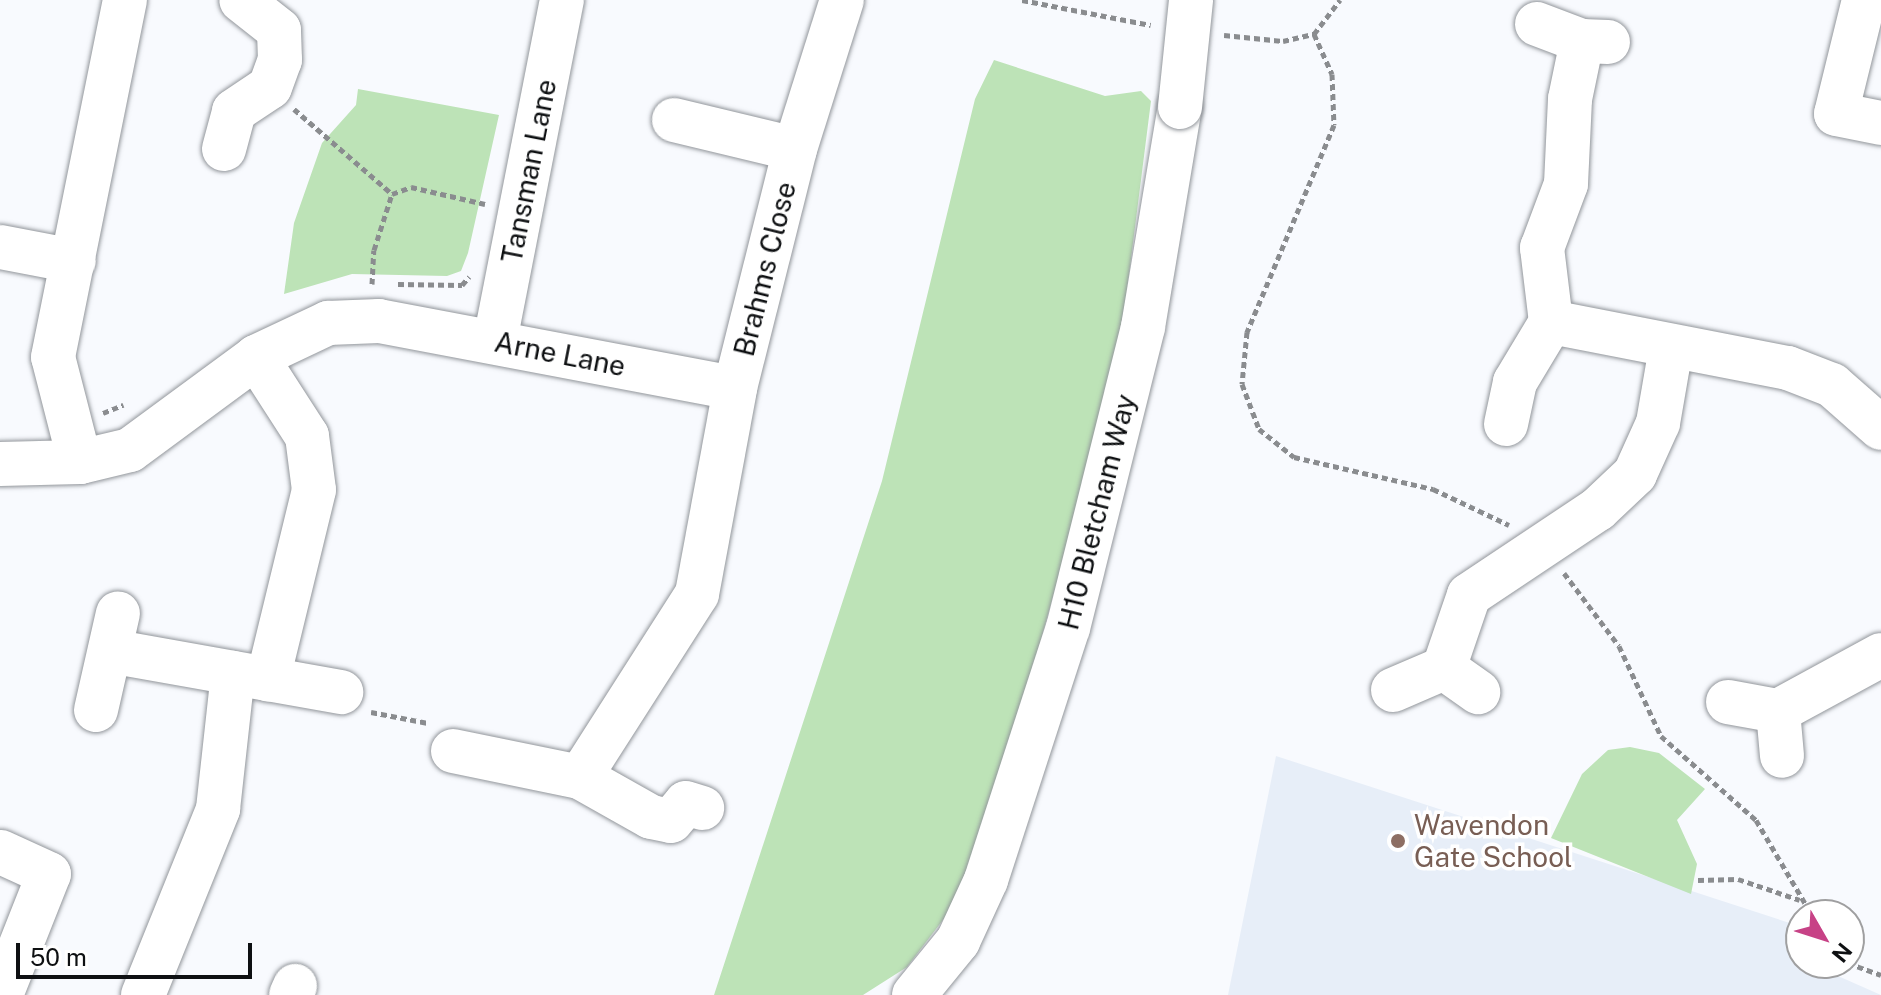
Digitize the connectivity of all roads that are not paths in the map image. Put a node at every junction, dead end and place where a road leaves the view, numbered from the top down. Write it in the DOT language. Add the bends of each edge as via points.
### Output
graph roads {
  1 [pos="125,0"];
  2 [pos="241,0"];
  3 [pos="562,0"];
  4 [pos="842,0"];
  5 [pos="1864,0"];
  6 [pos="1191,20"];
  7 [pos="1537,24"];
  8 [pos="674,120"];
  9 [pos="1881,123"];
  10 [pos="224,149"];
  11 [pos="795,149"];
  12 [pos="0,247"];
  13 [pos="74,261"];
  14 [pos="1551,322"];
  15 [pos="495,341"];
  16 [pos="1671,348"];
  17 [pos="256,357"];
  18 [pos="735,388"];
  19 [pos="1506,424"];
  20 [pos="1881,428"];
  21 [pos="75,444"];
  22 [pos="0,464"];
  23 [pos="1881,655"];
  24 [pos="251,676"];
  25 [pos="1393,690"];
  26 [pos="341,692"];
  27 [pos="1728,702"];
  28 [pos="96,710"];
  29 [pos="1778,711"];
  30 [pos="453,751"];
  31 [pos="1782,756"];
  32 [pos="580,777"];
  33 [pos="702,808"];
  34 [pos="1,852"];
  35 [pos="4,994"];
  36 [pos="143,995"];
  37 [pos="914,995"];
  1 -- 13 [label="street"];
  2 -- 10 [label="street" via="279,30 280,60 270,87 234,111"];
  3 -- 15 [label="street, Tansman Lane"];
  4 -- 11 [label="street, Brahms Close"];
  5 -- 9 [label="street" via="1836,114"];
  6 -- 37 [label="street, H10 Bletcham Way, bridge" via="1143,327 1068,628 986,880 958,941"];
  7 -- 14 [label="street" via="1595,41 1570,99 1566,184 1542,248"];
  8 -- 11 [label="street, Brahms Close"];
  11 -- 18 [label="street, Brahms Close"];
  12 -- 13 [label="street"];
  13 -- 21 [label="street" via="53,357"];
  14 -- 16 [label="street"];
  14 -- 19 [label="street" via="1515,382"];
  15 -- 17 [label="street, Arne Lane" via="379,321 328,323"];
  15 -- 18 [label="street, Arne Lane"];
  16 -- 20 [label="street" via="1788,368 1832,385"];
  16 -- 25 [label="street" via="1658,423 1635,474 1598,509 1538,544 1469,595 1461,680"];
  17 -- 21 [label="street, Arne Lane" via="130,450"];
  17 -- 24 [label="street" via="307,436 314,490"];
  18 -- 32 [label="street" via="697,594"];
  21 -- 22 [label="street, Arne Lane"];
  23 -- 29 [label="street"];
  24 -- 26 [label="street"];
  24 -- 28 [label="street" via="114,632"];
  24 -- 36 [label="street" via="218,809"];
  27 -- 29 [label="street"];
  29 -- 31 [label="street"];
  30 -- 32 [label="street"];
  32 -- 33 [label="street" via="651,817 671,821 686,803"];
  34 -- 35 [label="street" via="49,874"];
}
